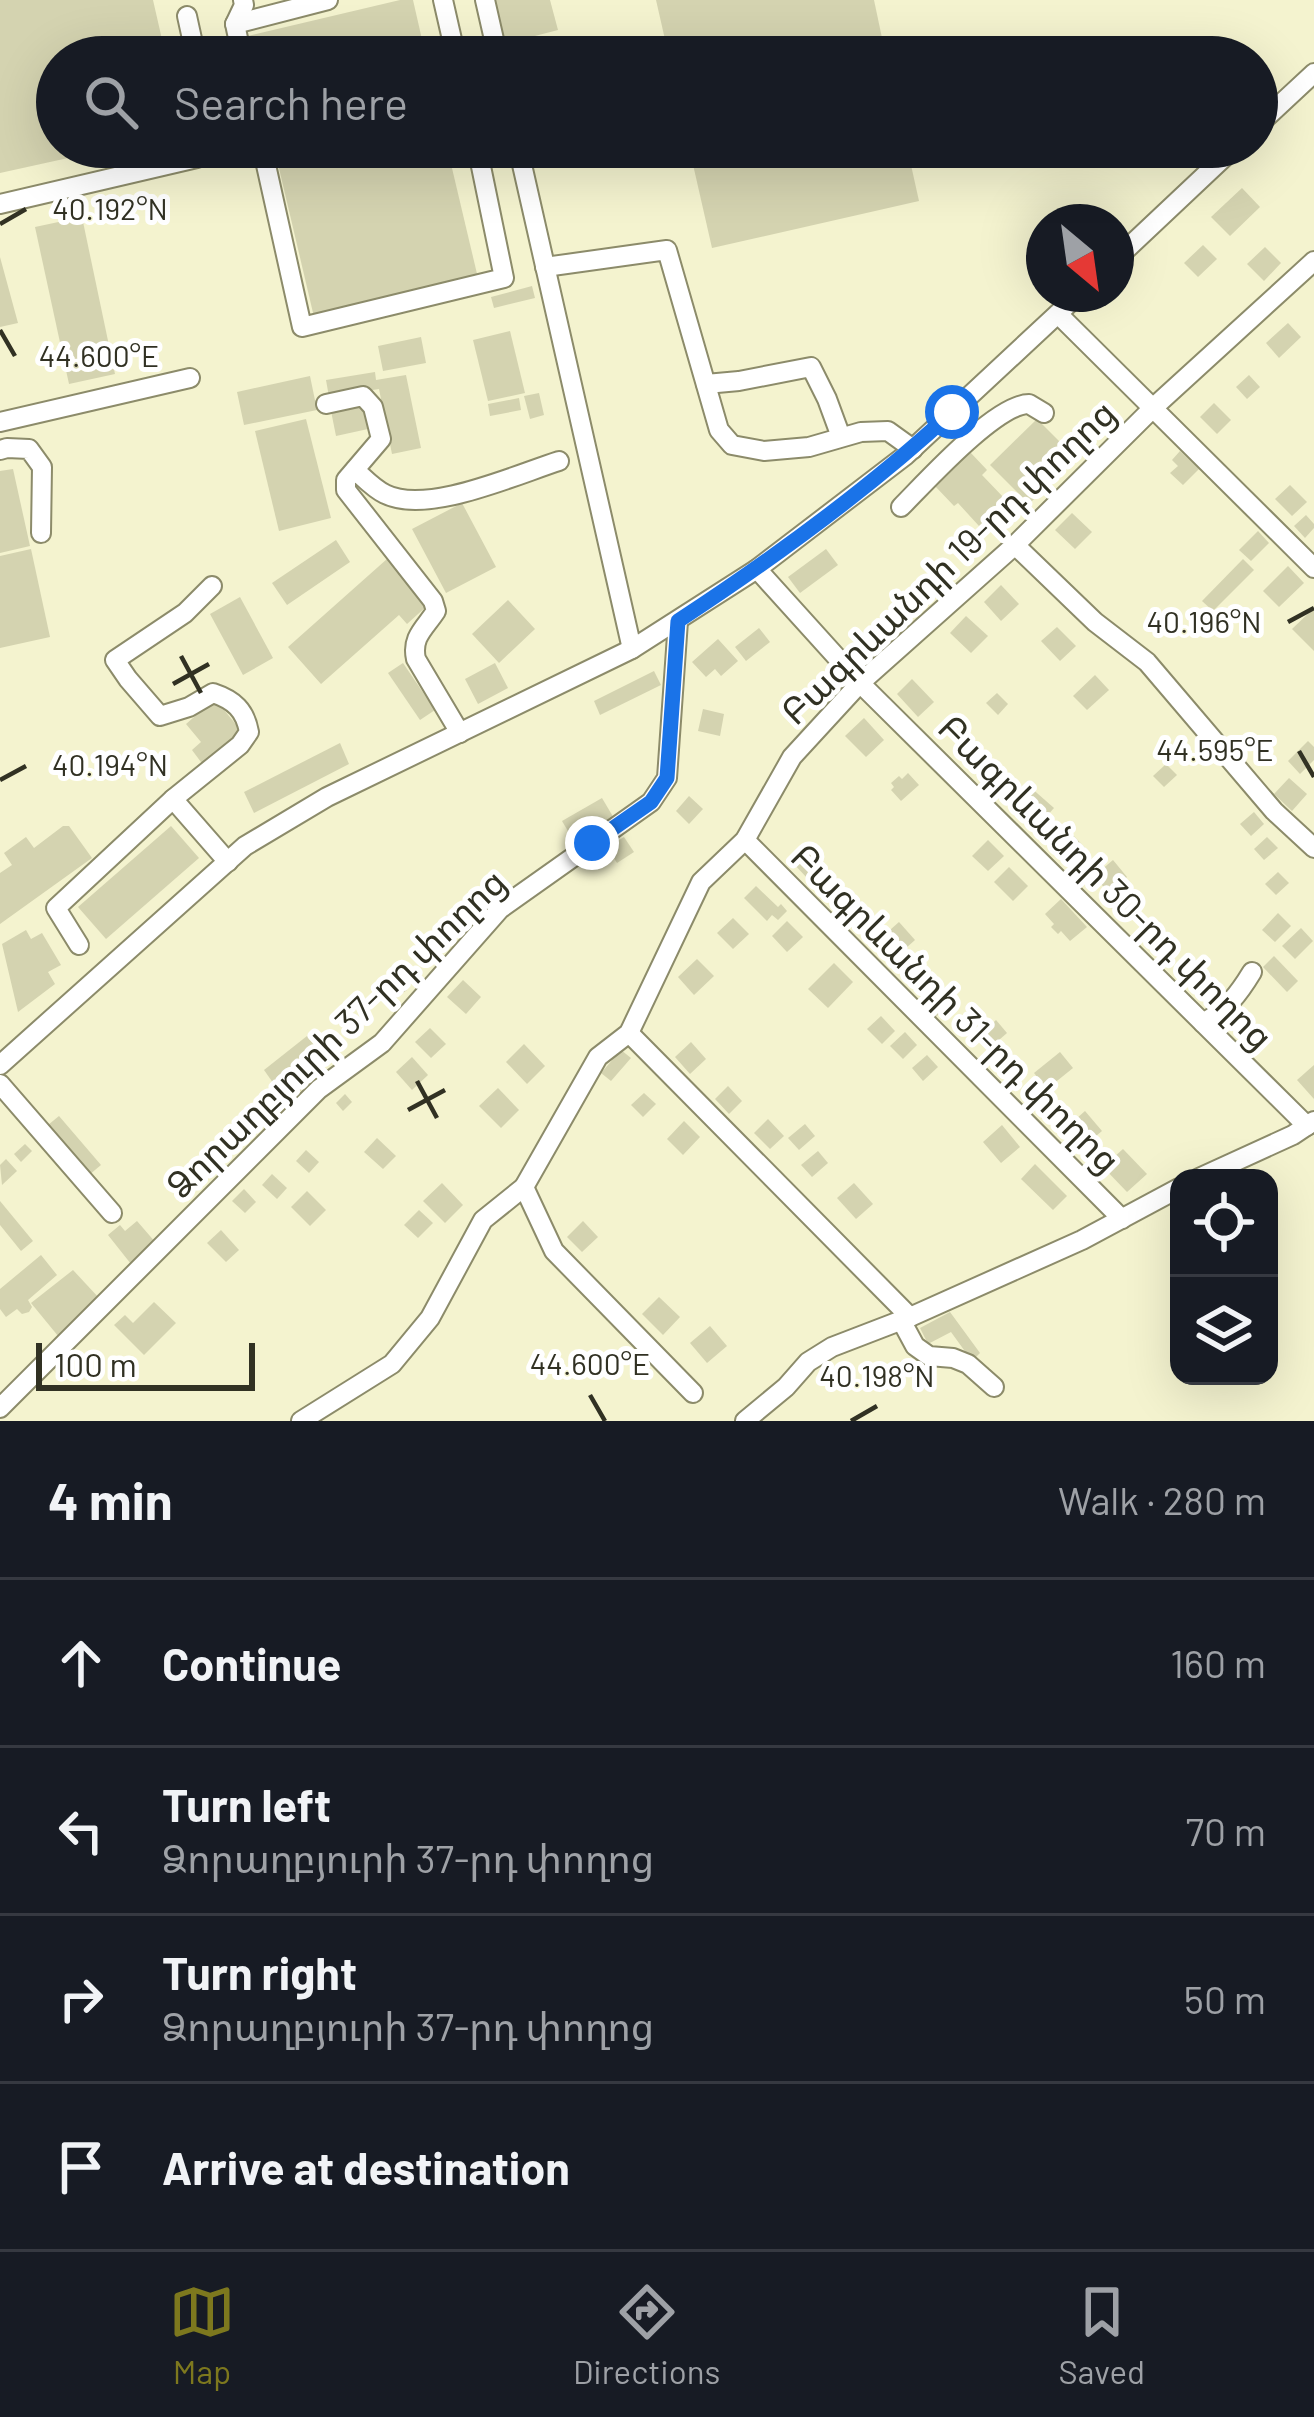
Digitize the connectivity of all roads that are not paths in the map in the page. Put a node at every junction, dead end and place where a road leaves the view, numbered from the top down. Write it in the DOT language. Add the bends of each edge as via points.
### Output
graph roads {
  1 [pos="243,0"];
  2 [pos="328,0"];
  3 [pos="442,0"];
  4 [pos="485,0"];
  5 [pos="187,16"];
  6 [pos="235,24"];
  7 [pos="191,36"];
  8 [pos="238,36"];
  9 [pos="451,36"];
  10 [pos="493,36"];
  11 [pos="1314,73"];
  12 [pos="1278,106"];
  13 [pos="154,168"];
  14 [pos="267,168"];
  15 [pos="481,168"];
  16 [pos="523,168"];
  17 [pos="1213,168"];
  18 [pos="0,204"];
  19 [pos="1134,242"];
  20 [pos="545,266"];
  21 [pos="1311,271"];
  22 [pos="1058,314"];
  23 [pos="190,378"];
  24 [pos="706,384"];
  25 [pos="326,404"];
  26 [pos="1154,407"];
  27 [pos="952,412"];
  28 [pos="1044,413"];
  29 [pos="0,422"];
  30 [pos="975,434"];
  31 [pos="842,437"];
  32 [pos="913,448"];
  33 [pos="0,450"];
  34 [pos="559,461"];
  35 [pos="355,470"];
  36 [pos="901,507"];
  37 [pos="41,533"];
  38 [pos="1016,545"];
  39 [pos="1314,568"];
  40 [pos="757,569"];
  41 [pos="212,586"];
  42 [pos="678,621"];
  43 [pos="632,649"];
  44 [pos="860,683"];
  45 [pos="460,733"];
  46 [pos="173,799"];
  47 [pos="745,840"];
  48 [pos="1314,848"];
  49 [pos="228,862"];
  50 [pos="79,945"];
  51 [pos="1252,972"];
  52 [pos="1203,1023"];
  53 [pos="629,1033"];
  54 [pos="0,1065"];
  55 [pos="0,1084"];
  56 [pos="1311,1124"];
  57 [pos="1218,1169"];
  58 [pos="524,1187"];
  59 [pos="1170,1193"];
  60 [pos="112,1213"];
  61 [pos="1122,1219"];
  62 [pos="906,1318"];
  63 [pos="994,1387"];
  64 [pos="693,1393"];
  65 [pos="0,1408"];
  66 [pos="301,1421"];
  67 [pos="746,1421"];
  1 -- 6 [label="street"];
  2 -- 6 [label="street"];
  3 -- 9 [label="street"];
  4 -- 10 [label="street"];
  5 -- 7 [label="street"];
  6 -- 8 [label="street"];
  11 -- 12 [label="street"];
  13 -- 18 [label="street"];
  14 -- 15 [label="street" via="302,327 504,278"];
  16 -- 20 [label="street"];
  17 -- 19 [label="street"];
  20 -- 24 [label="street" via="667,250"];
  20 -- 43 [label="street"];
  21 -- 26 [label="street, Բագրևանդի 19-րդ փողոց"];
  22 -- 26 [label="street"];
  22 -- 27 [label="street"];
  23 -- 29 [label="street"];
  24 -- 31 [label="street" via="719,430 732,445 764,451"];
  24 -- 31 [label="street" via="812,367"];
  25 -- 35 [label="street" via="363,396 374,407 381,439"];
  26 -- 38 [label="street, Բագրևանդի 19-րդ փողոց"];
  26 -- 39 [label="street"];
  27 -- 30 [label="street"];
  27 -- 32 [label="street"];
  28 -- 30 [label="street" via="1019,404"];
  30 -- 36 [label="street"];
  31 -- 32 [label="street" via="888,431"];
  32 -- 40 [label="street"];
  33 -- 37 [label="street" via="29,449 42,467"];
  34 -- 35 [label="street" via="413,502 384,494"];
  35 -- 45 [label="street" via="346,490 433,602 416,658"];
  38 -- 44 [label="street, Բագրևանդի 19-րդ փողոց"];
  38 -- 48 [label="street" via="1147,662"];
  40 -- 42 [label="street"];
  40 -- 44 [label="street, Բագրևանդի 30-րդ փողոց"];
  41 -- 46 [label="street" via="115,660 160,716 213,693 246,717 249,732 240,745"];
  42 -- 43 [label="street"];
  42 -- 65 [label="street, Ձորաղբյուրի 37-րդ փողոց" via="667,778 651,802 500,909 382,1043 319,1089"];
  43 -- 45 [label="street"];
  44 -- 47 [label="street, Բագրևանդի 19-րդ փողոց" via="792,757"];
  44 -- 52 [label="street, Բագրևանդի 30-րդ փողոց"];
  45 -- 49 [label="street" via="327,797"];
  46 -- 49 [label="street"];
  46 -- 50 [label="street" via="56,908"];
  47 -- 53 [label="street, Բագրևանդի 19-րդ փողոց" via="701,882"];
  47 -- 61 [label="street, Բագրևանդի 31-րդ փողոց"];
  49 -- 54 [label="street"];
  51 -- 52 [label="street" via="1235,1000"];
  52 -- 56 [label="street, Բագրևանդի 30-րդ փողոց"];
  53 -- 58 [label="street, Բագրևանդի 19-րդ փողոց" via="598,1057"];
  53 -- 62 [label="street"];
  55 -- 60 [label="street"];
  56 -- 57 [label="street"];
  58 -- 64 [label="street" via="554,1250"];
  58 -- 66 [label="street, Բագրևանդի 19-րդ փողոց" via="483,1220 430,1318 392,1364"];
  59 -- 61 [label="street"];
  61 -- 62 [label="street"];
  62 -- 63 [label="street" via="915,1346 968,1364"];
  62 -- 67 [label="street" via="808,1362"];
}
